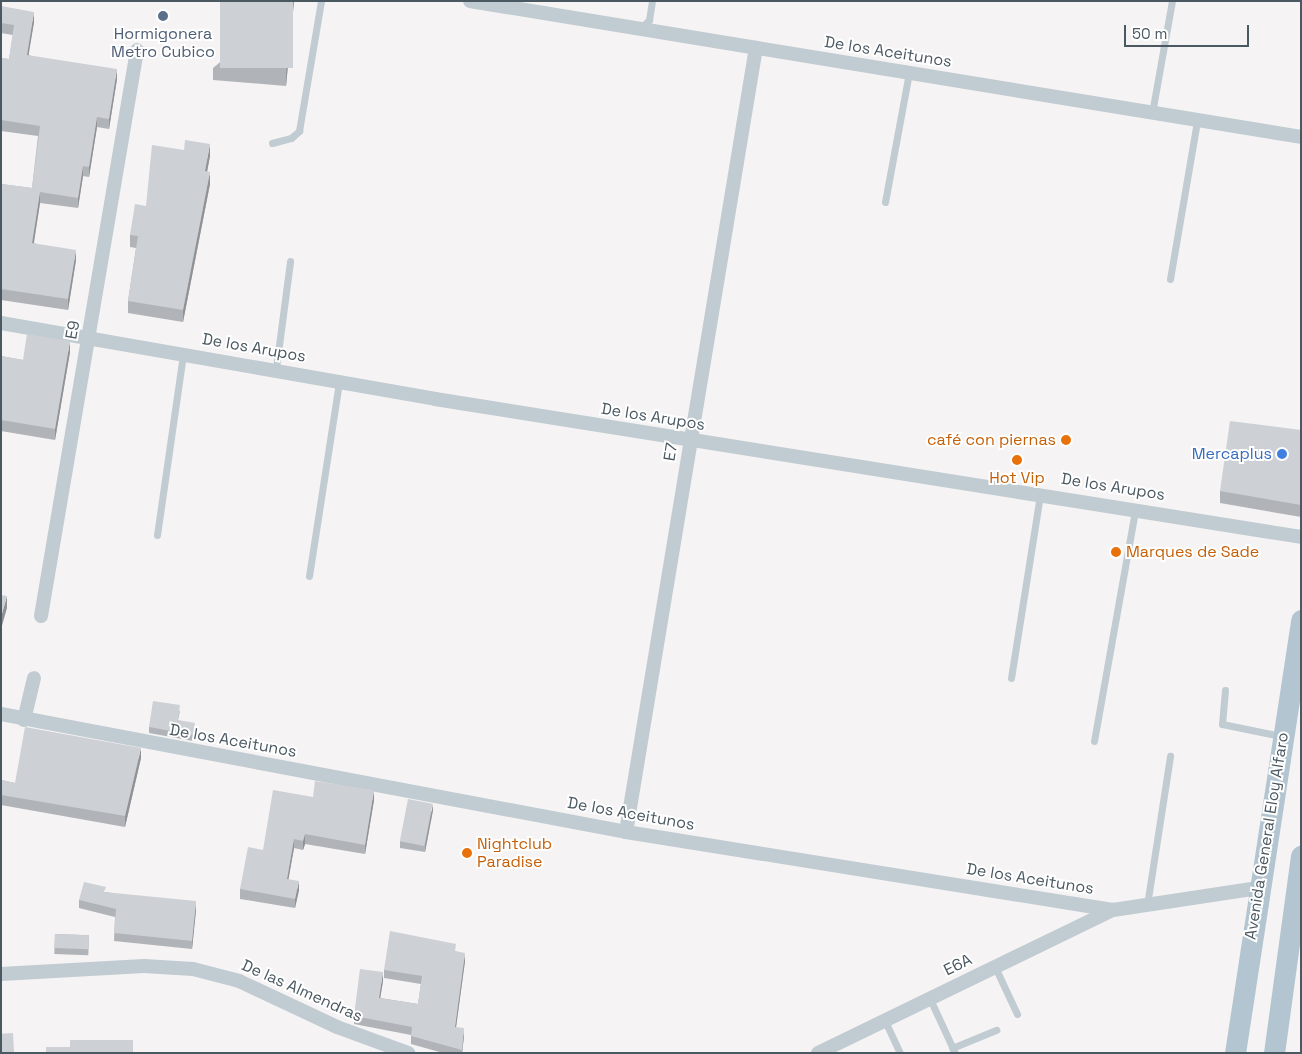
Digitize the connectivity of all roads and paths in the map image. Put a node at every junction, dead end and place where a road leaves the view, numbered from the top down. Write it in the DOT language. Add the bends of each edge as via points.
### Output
graph roads {
  1 [pos="320,1"];
  2 [pos="470,1"];
  3 [pos="652,1"];
  4 [pos="1172,1"];
  5 [pos="640,29"];
  6 [pos="756,48"];
  7 [pos="137,50"];
  8 [pos="909,73"];
  9 [pos="1152,113"];
  10 [pos="1197,121"];
  11 [pos="1301,137"];
  12 [pos="272,143"];
  13 [pos="885,202"];
  14 [pos="290,260"];
  15 [pos="1170,279"];
  16 [pos="1,323"];
  17 [pos="90,336"];
  18 [pos="183,352"];
  19 [pos="276,368"];
  20 [pos="340,382"];
  21 [pos="691,441"];
  22 [pos="1040,494"];
  23 [pos="1135,508"];
  24 [pos="157,534"];
  25 [pos="1301,537"];
  26 [pos="308,576"];
  27 [pos="41,616"];
  28 [pos="1301,620"];
  29 [pos="34,678"];
  30 [pos="1011,678"];
  31 [pos="1225,690"];
  32 [pos="1,714"];
  33 [pos="24,720"];
  34 [pos="1282,736"];
  35 [pos="1094,741"];
  36 [pos="1170,756"];
  37 [pos="626,832"];
  38 [pos="1301,856"];
  39 [pos="1258,888"];
  40 [pos="1147,905"];
  41 [pos="1113,910"];
  42 [pos="995,967"];
  43 [pos="4,972"];
  44 [pos="930,998"];
  45 [pos="1017,1014"];
  46 [pos="885,1021"];
  47 [pos="996,1030"];
  48 [pos="954,1050"];
  49 [pos="408,1053"];
  50 [pos="818,1053"];
  51 [pos="900,1053"];
  52 [pos="1235,1053"];
  53 [pos="1274,1053"];
  1 -- 12 [label="lane" via="299,131 291,138"];
  2 -- 5 [label="street, De los Aceitunos"];
  3 -- 5 [label="lane" via="649,20"];
  4 -- 9 [label="lane"];
  5 -- 6 [label="street, De los Aceitunos"];
  6 -- 8 [label="street, De los Aceitunos"];
  6 -- 21 [label="street, E7"];
  7 -- 17 [label="street, E9"];
  8 -- 9 [label="street, De los Aceitunos"];
  8 -- 13 [label="lane"];
  9 -- 10 [label="street, De los Aceitunos"];
  10 -- 11 [label="street, De los Aceitunos"];
  10 -- 15 [label="lane"];
  14 -- 19 [label="lane"];
  16 -- 17 [label="street, De los Arupos"];
  17 -- 18 [label="street, De los Arupos"];
  17 -- 27 [label="street, E9"];
  18 -- 19 [label="street, De los Arupos"];
  18 -- 24 [label="lane"];
  19 -- 20 [label="street, De los Arupos"];
  20 -- 21 [label="street, De los Arupos"];
  20 -- 26 [label="lane"];
  21 -- 22 [label="street, De los Arupos"];
  21 -- 37 [label="street, E7"];
  22 -- 23 [label="street, De los Arupos"];
  22 -- 30 [label="lane"];
  23 -- 25 [label="street, De los Arupos"];
  23 -- 35 [label="lane"];
  28 -- 34 [label="main road, Avenida General Eloy Alfaro"];
  29 -- 33 [label="street"];
  31 -- 34 [label="lane" via="1222,724"];
  32 -- 33 [label="street, De los Aceitunos"];
  33 -- 37 [label="street, De los Aceitunos"];
  34 -- 39 [label="main road, Avenida General Eloy Alfaro"];
  36 -- 40 [label="lane"];
  37 -- 41 [label="street, De los Aceitunos"];
  38 -- 53 [label="main road"];
  39 -- 40 [label="street, De los Aceitunos"];
  39 -- 52 [label="main road, Avenida General Eloy Alfaro"];
  40 -- 41 [label="street, De los Aceitunos"];
  41 -- 42 [label="street, E6A"];
  42 -- 44 [label="street, E6A"];
  42 -- 45 [label="lane"];
  43 -- 49 [label="street, De las Almendras" via="144,966 193,969 239,980 336,1027"];
  44 -- 46 [label="street, E6A"];
  44 -- 48 [label="lane"];
  46 -- 50 [label="street, E6A"];
  46 -- 51 [label="lane"];
  47 -- 48 [label="lane"];
}
